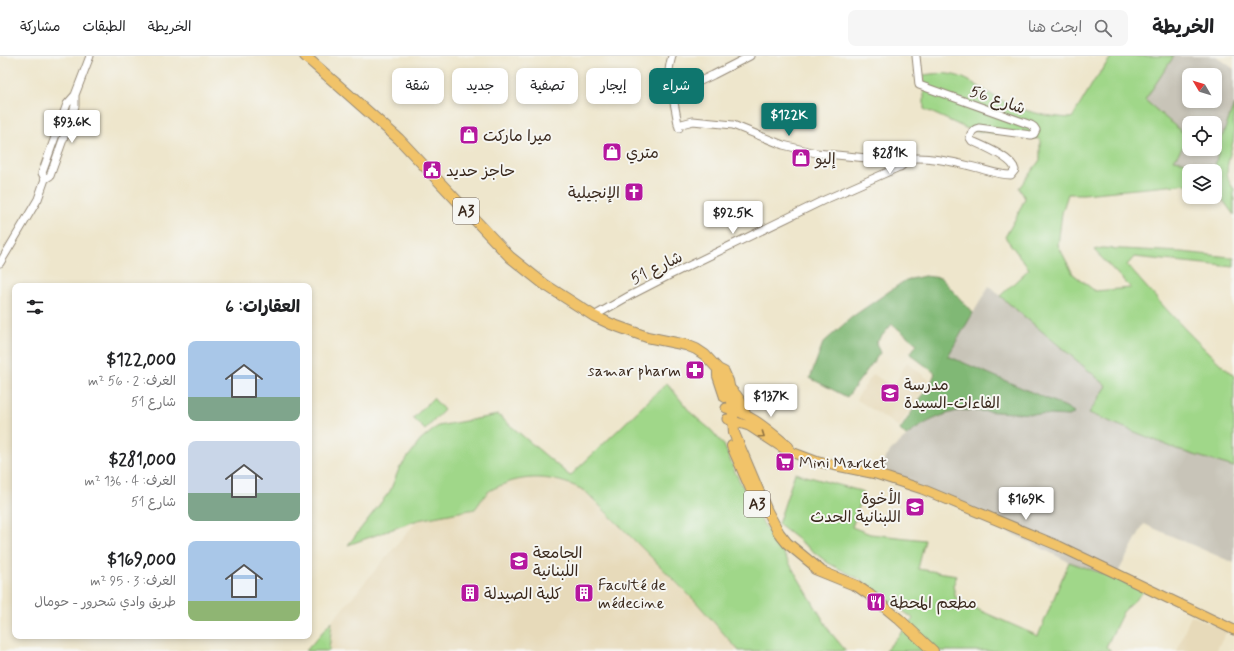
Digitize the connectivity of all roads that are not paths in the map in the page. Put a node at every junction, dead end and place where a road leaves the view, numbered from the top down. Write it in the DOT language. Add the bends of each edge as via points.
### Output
graph roads {
  1 [pos="90,56"];
  2 [pos="305,56"];
  3 [pos="672,56"];
  4 [pos="750,56"];
  5 [pos="916,56"];
  6 [pos="670,68"];
  7 [pos="704,80"];
  8 [pos="674,104"];
  9 [pos="897,163"];
  10 [pos="0,263"];
  11 [pos="594,316"];
  12 [pos="718,368"];
  13 [pos="730,389"];
  14 [pos="730,414"];
  15 [pos="745,414"];
  16 [pos="801,456"];
  17 [pos="1234,630"];
  18 [pos="933,651"];
  1 -- 10 [label="street" via="75,95 67,104 44,167 42,173 45,180 38,199"];
  2 -- 11 [label="highway, A3" via="399,139 510,257 544,284"];
  3 -- 6 [label="street"];
  4 -- 7 [label="street"];
  5 -- 9 [label="street, شارع 56" via="918,85 1031,125 1036,130 1031,135 979,128 972,132 972,141 1013,164 1016,170 1011,175 923,158"];
  8 -- 9 [label="street" via="682,125 733,125 782,145 811,152"];
  9 -- 11 [label="street, شارع 51" via="882,174 670,275"];
  11 -- 12 [label="highway, A3" via="647,337 696,349"];
  12 -- 13 [label="highway, A3" via="724,372"];
  12 -- 14 [label="highway, A3" via="718,376"];
  13 -- 14 [label="highway, A3"];
  13 -- 15 [label="highway" via="741,402"];
  14 -- 15 [label="main road"];
  14 -- 16 [label="main road, one-way" via="786,450"];
  14 -- 18 [label="highway, A3" via="737,443 767,511 787,543 820,570 857,586 870,595"];
  15 -- 16 [label="main road" via="757,420"];
  16 -- 17 [label="main road" via="876,474 922,489 1059,546"];
}
